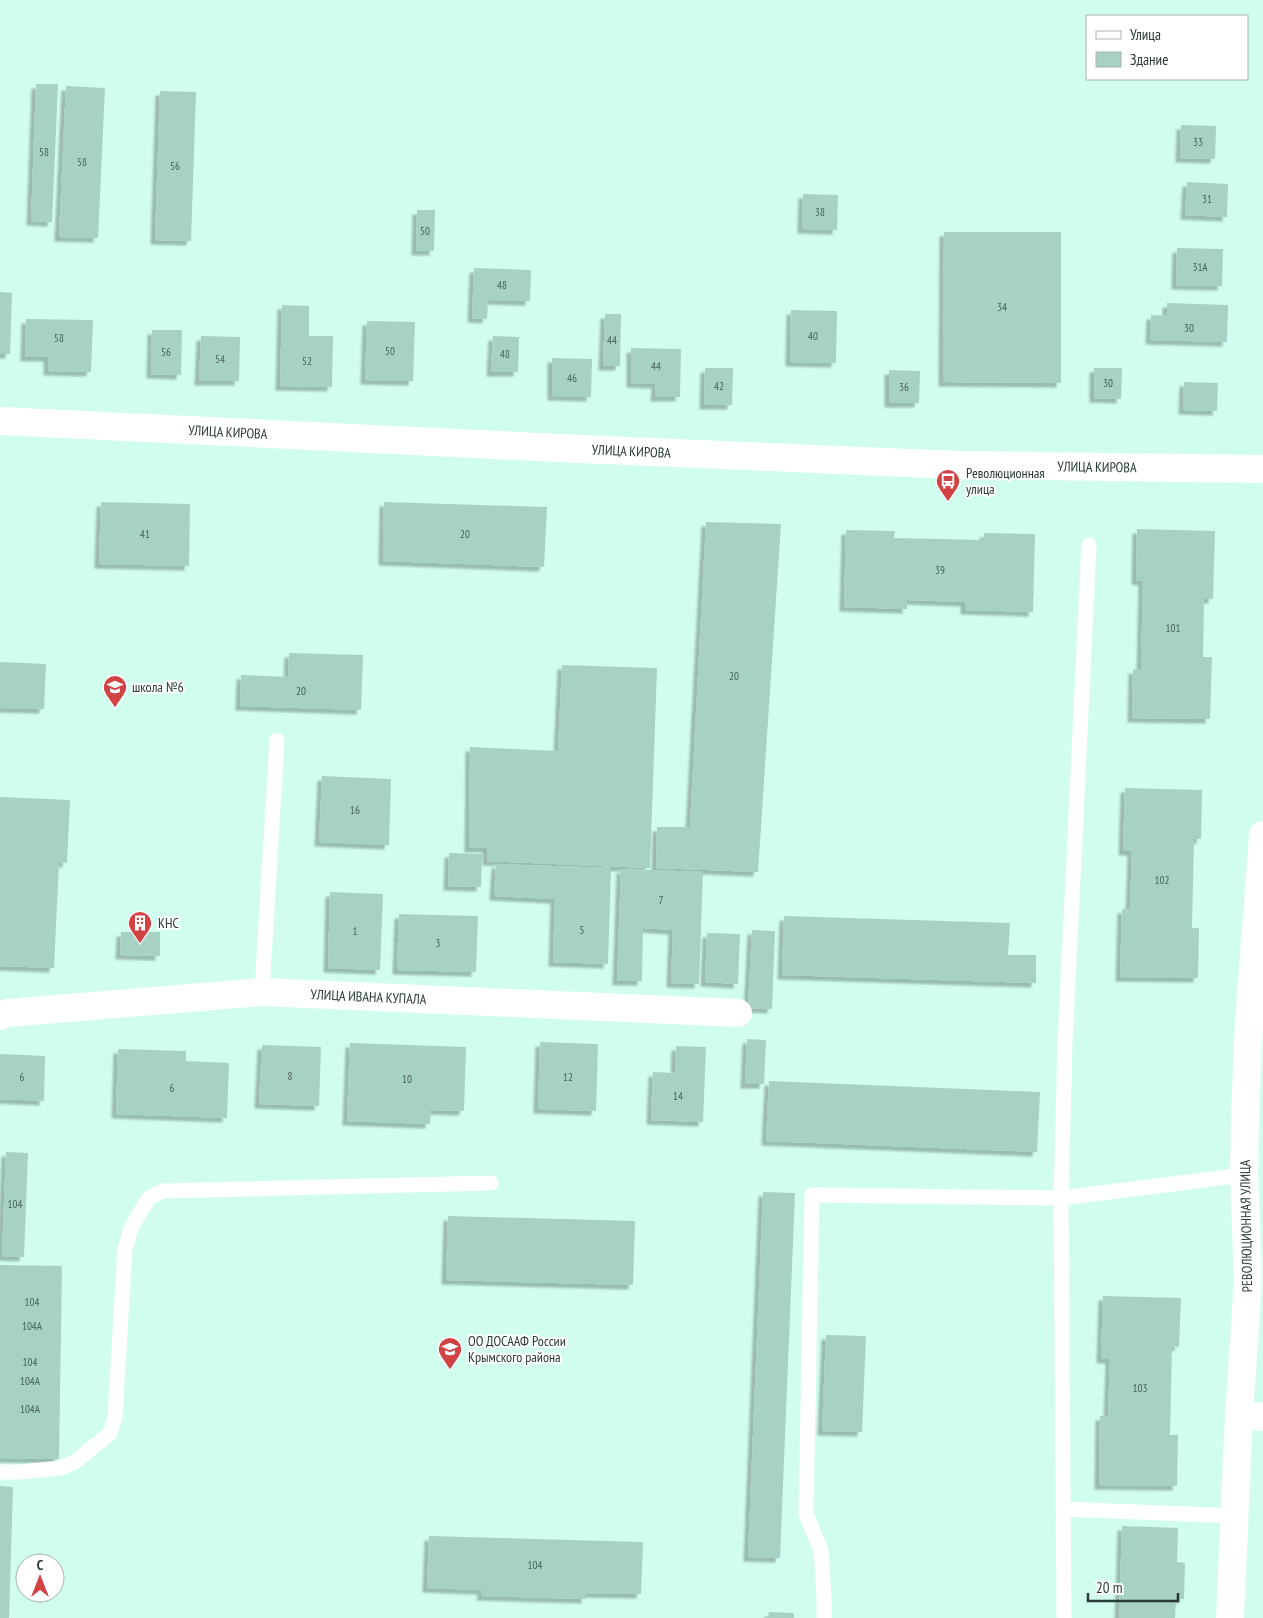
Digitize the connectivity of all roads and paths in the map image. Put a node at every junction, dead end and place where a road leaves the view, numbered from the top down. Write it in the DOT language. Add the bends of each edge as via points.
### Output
graph roads {
  1 [pos="0,421"];
  2 [pos="1263,469"];
  3 [pos="1089,545"];
  4 [pos="277,740"];
  5 [pos="1263,835"];
  6 [pos="262,992"];
  7 [pos="738,1013"];
  8 [pos="0,1016"];
  9 [pos="1254,1113"];
  10 [pos="1244,1175"];
  11 [pos="491,1183"];
  12 [pos="1061,1198"];
  13 [pos="1251,1416"];
  14 [pos="0,1472"];
  15 [pos="1063,1509"];
  16 [pos="1236,1516"];
  17 [pos="824,1618"];
  18 [pos="1064,1618"];
  19 [pos="1230,1618"];
  1 -- 2 [label="street, УЛИЦА КИРОВА" via="958,465"];
  3 -- 12 [label="lane" via="1065,1045"];
  4 -- 6 [label="lane"];
  5 -- 9 [label="street, РЕВОЛЮЦИОННАЯ УЛИЦА" via="1249,1024"];
  6 -- 7 [label="street, УЛИЦА ИВАНА КУПАЛА"];
  6 -- 8 [label="street, УЛИЦА ИВАНА КУПАЛА"];
  9 -- 10 [label="street, РЕВОЛЮЦИОННАЯ УЛИЦА"];
  10 -- 12 [label="lane"];
  10 -- 13 [label="street, РЕВОЛЮЦИОННАЯ УЛИЦА"];
  11 -- 14 [label="lane" via="162,1191 149,1198 132,1226 125,1248 115,1417 110,1433 75,1462 60,1468"];
  12 -- 15 [label="lane"];
  12 -- 17 [label="lane" via="812,1195 806,1514 821,1550"];
  13 -- 16 [label="street, РЕВОЛЮЦИОННАЯ УЛИЦА"];
  15 -- 16 [label="lane"];
  15 -- 18 [label="lane"];
  16 -- 19 [label="street, РЕВОЛЮЦИОННАЯ УЛИЦА"];
}
